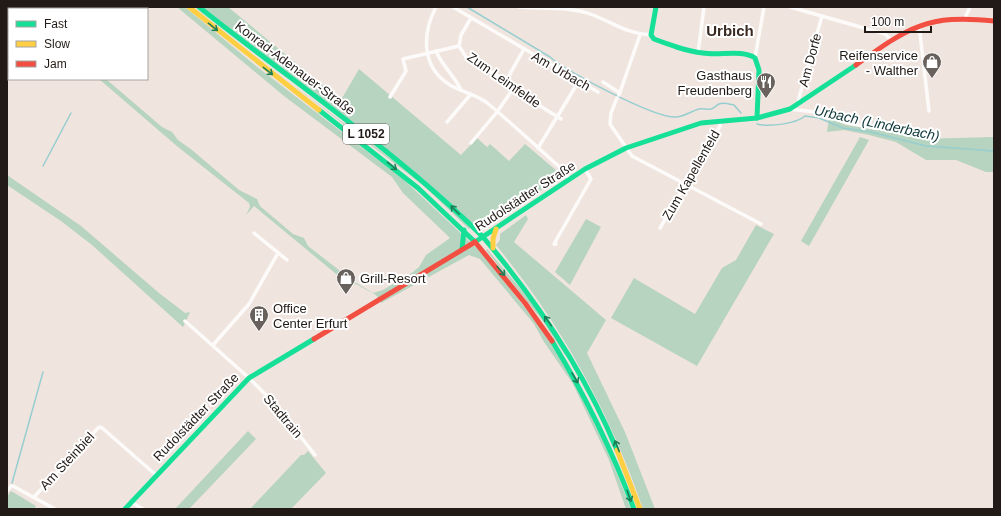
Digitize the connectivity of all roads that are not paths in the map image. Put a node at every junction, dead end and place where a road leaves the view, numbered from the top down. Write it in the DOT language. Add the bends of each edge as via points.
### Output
graph roads {
  1 [pos="189,7"];
  2 [pos="199,7"];
  3 [pos="436,7"];
  4 [pos="453,7"];
  5 [pos="519,7"];
  6 [pos="656,7"];
  7 [pos="704,7"];
  8 [pos="764,7"];
  9 [pos="790,7"];
  10 [pos="970,7"];
  11 [pos="822,16"];
  12 [pos="471,18"];
  13 [pos="965,18"];
  14 [pos="994,18"];
  15 [pos="994,21"];
  16 [pos="919,25"];
  17 [pos="640,35"];
  18 [pos="651,35"];
  19 [pos="891,40"];
  20 [pos="459,46"];
  21 [pos="524,49"];
  22 [pos="436,51"];
  23 [pos="427,53"];
  24 [pos="698,53"];
  25 [pos="755,58"];
  26 [pos="506,80"];
  27 [pos="579,81"];
  28 [pos="603,82"];
  29 [pos="513,89"];
  30 [pos="461,90"];
  31 [pos="598,92"];
  32 [pos="470,94"];
  33 [pos="619,95"];
  34 [pos="390,97"];
  35 [pos="799,104"];
  36 [pos="790,109"];
  37 [pos="929,111"];
  38 [pos="497,112"];
  39 [pos="559,118"];
  40 [pos="758,118"];
  41 [pos="720,121"];
  42 [pos="447,122"];
  43 [pos="876,128"];
  44 [pos="470,143"];
  45 [pos="538,148"];
  46 [pos="626,148"];
  47 [pos="586,169"];
  48 [pos="569,179"];
  49 [pos="686,184"];
  50 [pos="762,224"];
  51 [pos="660,228"];
  52 [pos="496,229"];
  53 [pos="464,230"];
  54 [pos="254,233"];
  55 [pos="482,237"];
  56 [pos="475,242"];
  57 [pos="556,244"];
  58 [pos="462,249"];
  59 [pos="493,249"];
  60 [pos="278,253"];
  61 [pos="287,260"];
  62 [pos="185,321"];
  63 [pos="213,345"];
  64 [pos="249,378"];
  65 [pos="315,455"];
  66 [pos="156,474"];
  67 [pos="7,491"];
  68 [pos="34,497"];
  69 [pos="131,502"];
  70 [pos="55,509"];
  71 [pos="125,509"];
  72 [pos="143,509"];
  73 [pos="634,509"];
  74 [pos="640,509"];
  1 -- 53 [label="main road, Konrad-Adenauer-Straße / L 1052, one-way" via="394,167"];
  55 -- 2 [label="main road, Konrad-Adenauer-Straße / L 1052, one-way" via="442,197 392,154"];
  3 -- 23 [label="street" via="427,27"];
  4 -- 12 [label="street, Am Urbach"];
  5 -- 17 [label="street" via="592,15"];
  6 -- 18 [label="main road"];
  7 -- 24 [label="street"];
  8 -- 25 [label="street"];
  9 -- 11 [label="street"];
  10 -- 13 [label="street"];
  11 -- 19 [label="street" via="885,34"];
  11 -- 35 [label="street, Am Dorfe"];
  12 -- 20 [label="street, Zum Leimfelde" via="461,35"];
  12 -- 21 [label="street, Am Urbach"];
  13 -- 15 [label="main road, Rudolstädter Straße"];
  13 -- 16 [label="main road, Rudolstädter Straße" via="945,18"];
  14 -- 15 [label="street"];
  16 -- 19 [label="main road, Rudolstädter Straße"];
  16 -- 37 [label="street"];
  17 -- 18 [label="street"];
  17 -- 33 [label="street"];
  18 -- 24 [label="main road" via="661,42"];
  19 -- 35 [label="main road, Rudolstädter Straße"];
  20 -- 22 [label="street"];
  20 -- 26 [label="street, Zum Leimfelde" via="466,57"];
  21 -- 26 [label="street, Am Urbach"];
  21 -- 27 [label="street, Am Urbach"];
  22 -- 23 [label="street"];
  22 -- 30 [label="street" via="442,65 457,81"];
  23 -- 30 [label="street" via="442,78"];
  23 -- 34 [label="street" via="403,59 406,71"];
  24 -- 25 [label="main road" via="742,53"];
  25 -- 40 [label="main road" via="759,66 756,105"];
  26 -- 29 [label="street, Zum Leimfelde"];
  27 -- 31 [label="street, Am Urbach"];
  27 -- 39 [label="street"];
  28 -- 33 [label="street"];
  29 -- 38 [label="street"];
  29 -- 39 [label="street, Zum Leimfelde"];
  30 -- 32 [label="street"];
  32 -- 38 [label="street" via="486,102"];
  32 -- 42 [label="street"];
  33 -- 46 [label="street" via="611,113 610,124"];
  35 -- 36 [label="main road, Rudolstädter Straße"];
  36 -- 40 [label="main road, Rudolstädter Straße"];
  36 -- 43 [label="street" via="815,112 848,123"];
  38 -- 44 [label="street"];
  38 -- 45 [label="street"];
  39 -- 45 [label="street"];
  40 -- 41 [label="main road, Rudolstädter Straße"];
  41 -- 46 [label="main road, Rudolstädter Straße" via="681,129"];
  41 -- 49 [label="street, Zum Kapellenfeld" via="720,126"];
  45 -- 48 [label="street" via="564,171"];
  46 -- 47 [label="main road, Rudolstädter Straße"];
  46 -- 49 [label="street" via="635,158"];
  47 -- 48 [label="main road, Rudolstädter Straße"];
  47 -- 57 [label="street" via="591,179"];
  48 -- 52 [label="main road, Rudolstädter Straße"];
  49 -- 50 [label="street"];
  49 -- 51 [label="street, Zum Kapellenfeld"];
  52 -- 55 [label="main road, Rudolstädter Straße"];
  52 -- 59 [label="main road"];
  53 -- 56 [label="main road, Konrad-Adenauer-Straße / L 1052"];
  53 -- 58 [label="main road"];
  54 -- 60 [label="street"];
  55 -- 56 [label="main road, Rudolstädter Straße"];
  55 -- 59 [label="main road, Konrad-Adenauer-Straße / L 1052"];
  56 -- 58 [label="main road, Rudolstädter Straße"];
  56 -- 73 [label="main road, Konrad-Adenauer-Straße / L 1052, one-way" via="522,298 563,357 604,434"];
  58 -- 64 [label="main road, Rudolstädter Straße"];
  74 -- 59 [label="main road, Konrad-Adenauer-Straße / L 1052, one-way" via="612,434 588,385 552,325"];
  60 -- 61 [label="street"];
  60 -- 63 [label="street" via="249,304"];
  62 -- 63 [label="street, Stadtrain"];
  63 -- 64 [label="street, Stadtrain"];
  64 -- 65 [label="street, Stadtrain" via="275,404"];
  64 -- 66 [label="main road, Rudolstädter Straße"];
  66 -- 68 [label="street, Am Steinbiel" via="100,427"];
  66 -- 69 [label="main road, Rudolstädter Straße"];
  67 -- 68 [label="street" via="11,486"];
  68 -- 70 [label="street"];
  69 -- 71 [label="main road, Rudolstädter Straße"];
  69 -- 72 [label="street"];
}
